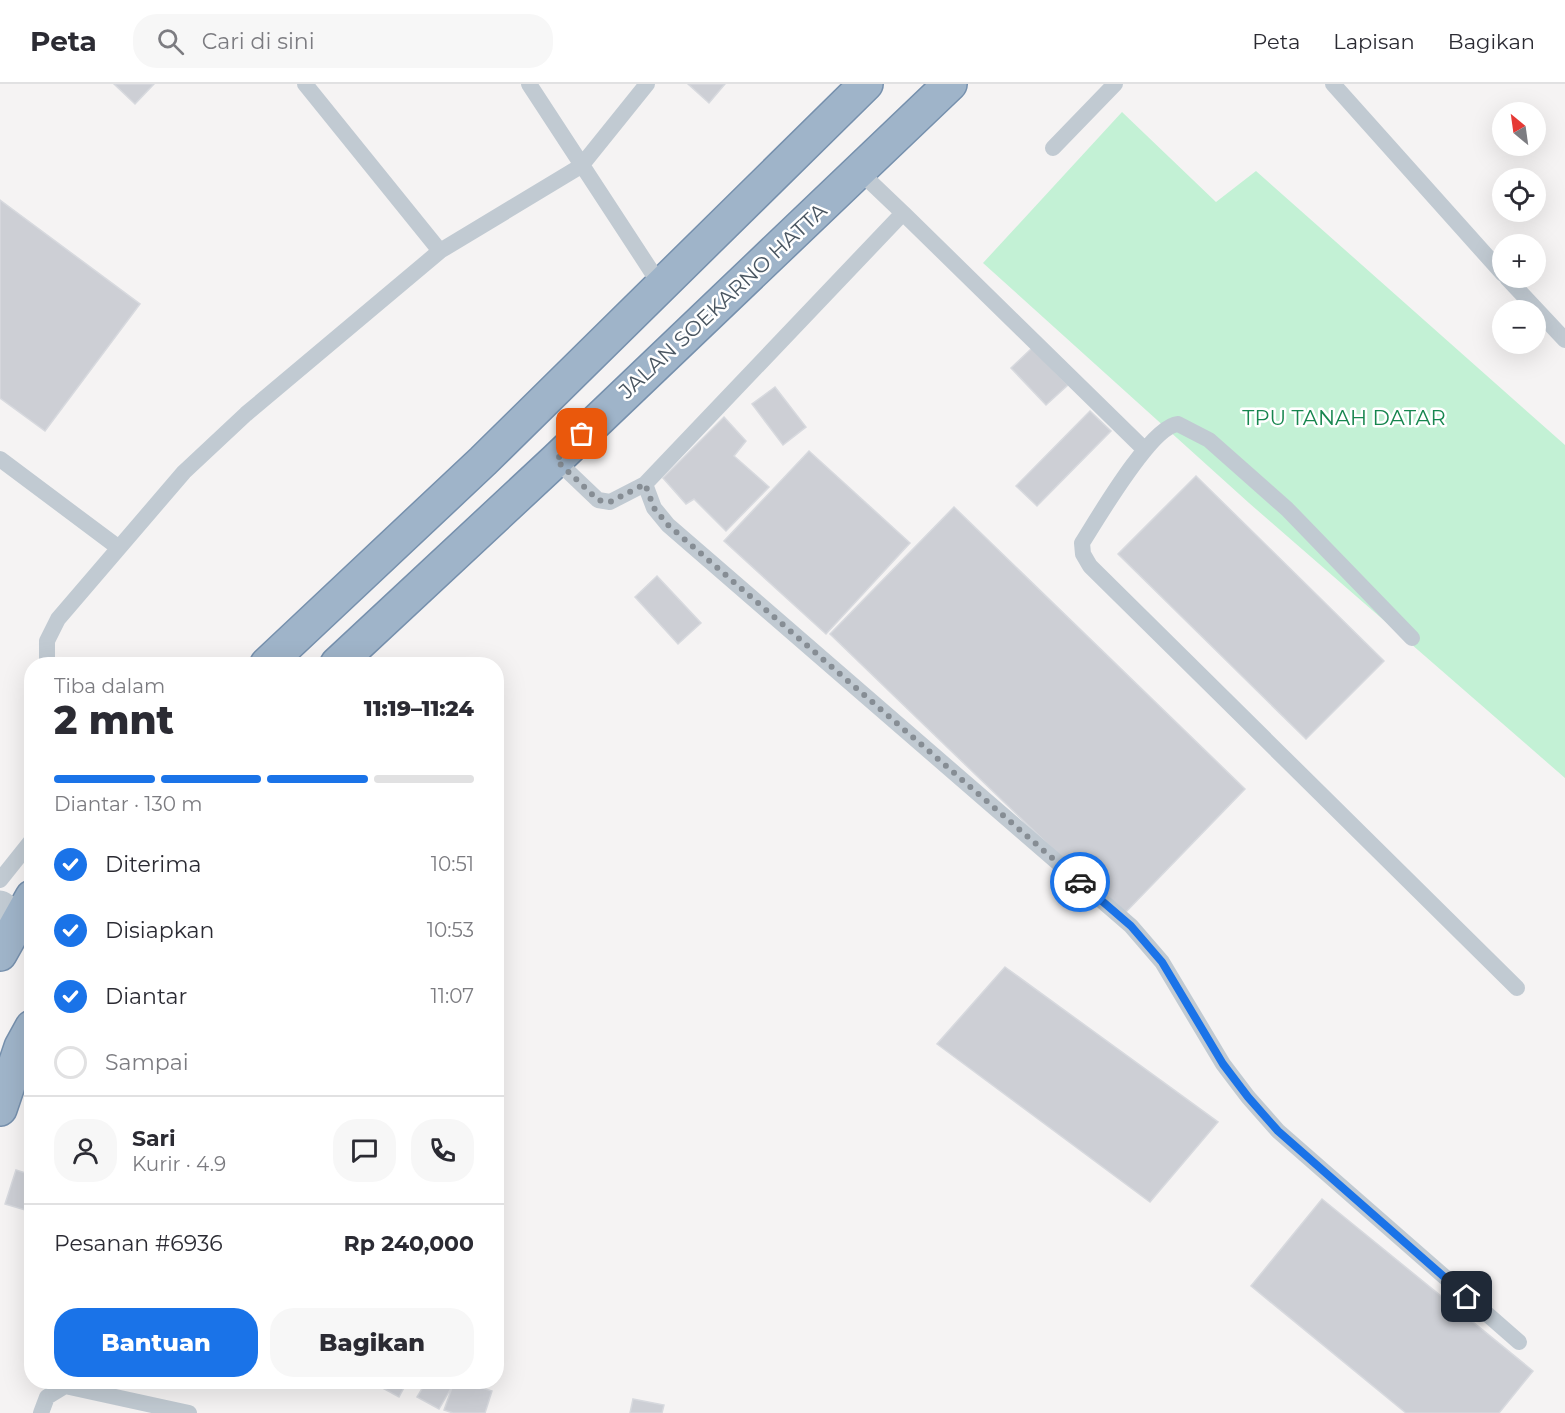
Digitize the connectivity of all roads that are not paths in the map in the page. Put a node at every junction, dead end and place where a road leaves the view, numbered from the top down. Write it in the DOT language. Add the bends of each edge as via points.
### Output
graph roads {
  1 [pos="529,84"];
  2 [pos="647,84"];
  3 [pos="866,84"];
  4 [pos="950,84"];
  5 [pos="1115,84"];
  6 [pos="1333,84"];
  7 [pos="309,86"];
  8 [pos="1053,148"];
  9 [pos="581,166"];
  10 [pos="860,172"];
  11 [pos="903,213"];
  12 [pos="440,251"];
  13 [pos="1492,262"];
  14 [pos="661,286"];
  15 [pos="1516,288"];
  16 [pos="1565,340"];
  17 [pos="1144,449"];
  18 [pos="0,459"];
  19 [pos="556,460"];
  20 [pos="645,484"];
  21 [pos="119,548"];
  22 [pos="1412,638"];
  23 [pos="47,657"];
  24 [pos="274,657"];
  25 [pos="345,657"];
  26 [pos="24,850"];
  27 [pos="0,880"];
  28 [pos="16,907"];
  29 [pos="0,954"];
  30 [pos="1517,988"];
  31 [pos="24,1042"];
  32 [pos="0,1109"];
  33 [pos="1519,1342"];
  34 [pos="60,1389"];
  35 [pos="79,1389"];
  36 [pos="40,1413"];
  37 [pos="189,1413"];
  1 -- 9 [label="lane"];
  2 -- 9 [label="lane"];
  3 -- 14 [label="highway"];
  4 -- 10 [label="highway, JALAN SOEKARNO HATTA"];
  5 -- 8 [label="lane"];
  6 -- 13 [label="lane"];
  7 -- 12 [label="lane"];
  9 -- 12 [label="lane"];
  9 -- 14 [label="lane"];
  10 -- 11 [label="lane"];
  10 -- 19 [label="highway, JALAN SOEKARNO HATTA"];
  11 -- 17 [label="lane"];
  11 -- 20 [label="lane"];
  12 -- 21 [label="lane" via="246,414 184,472"];
  14 -- 24 [label="highway" via="483,461"];
  15 -- 16 [label="lane"];
  17 -- 22 [label="lane" via="1174,424 1209,440 1287,509"];
  17 -- 30 [label="lane" via="1082,543 1090,566"];
  18 -- 21 [label="lane"];
  19 -- 20 [label="lane" via="598,500 610,502"];
  19 -- 25 [label="highway, JALAN SOEKARNO HATTA"];
  20 -- 33 [label="lane" via="654,508 668,525 1131,926 1162,962 1223,1064 1278,1131"];
  21 -- 23 [label="lane" via="58,619 47,641"];
  26 -- 27 [label="lane"];
  28 -- 29 [label="highway"];
  31 -- 32 [label="highway"];
  34 -- 36 [label="lane" via="47,1397"];
  35 -- 37 [label="lane"];
}
